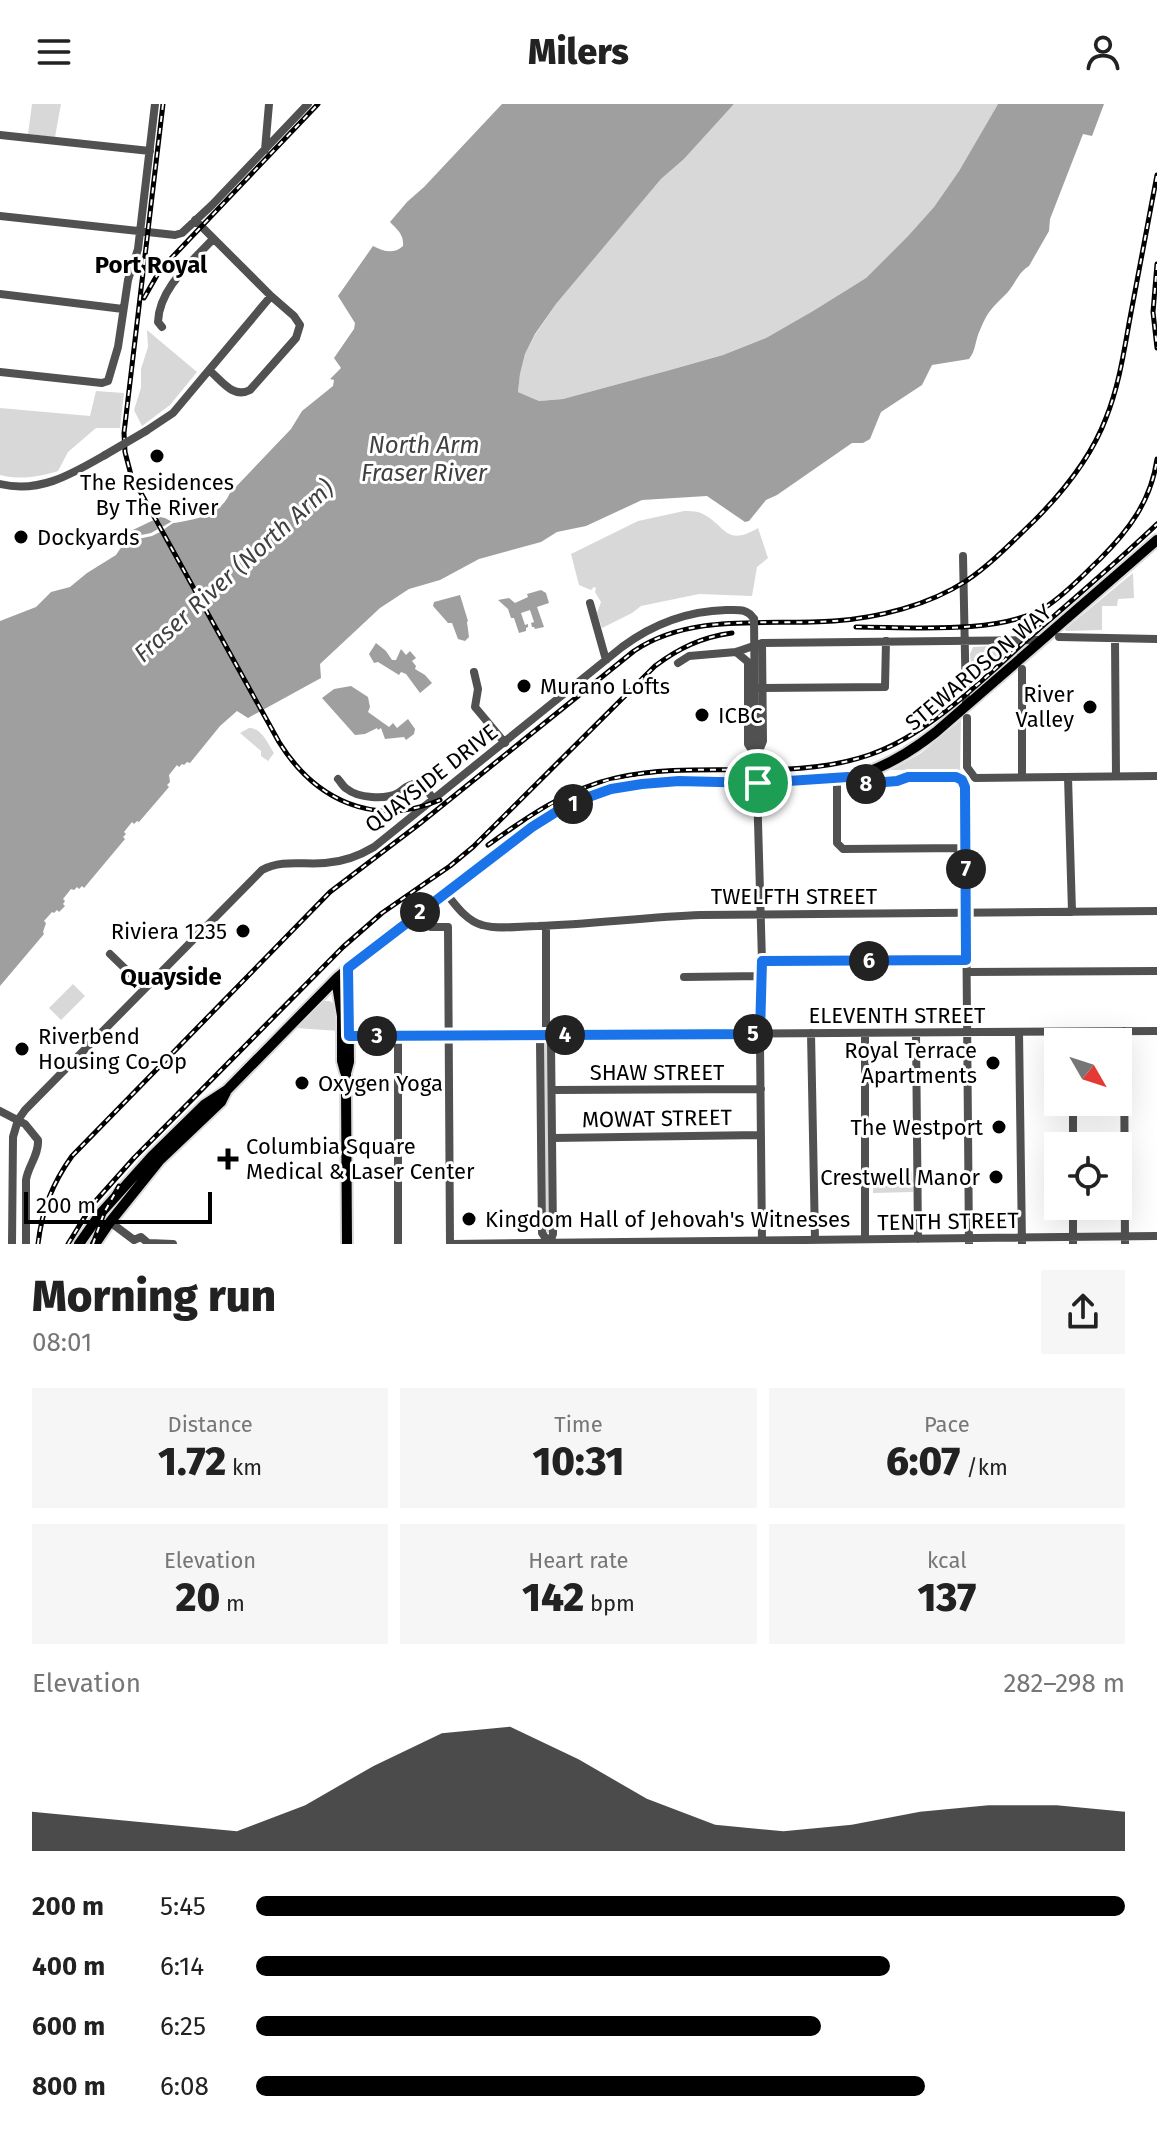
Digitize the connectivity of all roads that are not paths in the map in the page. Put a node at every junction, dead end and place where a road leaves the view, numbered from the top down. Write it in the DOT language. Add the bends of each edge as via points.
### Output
graph roads {
  1 [pos="155,104"];
  2 [pos="269,104"];
  3 [pos="308,104"];
  4 [pos="0,135"];
  5 [pos="265,150"];
  6 [pos="150,151"];
  7 [pos="0,216"];
  8 [pos="195,220"];
  9 [pos="140,230"];
  10 [pos="213,239"];
  11 [pos="0,294"];
  12 [pos="271,296"];
  13 [pos="123,309"];
  14 [pos="162,327"];
  15 [pos="209,370"];
  16 [pos="0,372"];
  17 [pos="0,484"];
  18 [pos="1157,540"];
  19 [pos="963,556"];
  20 [pos="590,603"];
  21 [pos="1059,637"];
  22 [pos="1115,639"];
  23 [pos="1157,639"];
  24 [pos="1040,640"];
  25 [pos="886,641"];
  26 [pos="965,642"];
  27 [pos="762,643"];
  28 [pos="736,652"];
  29 [pos="606,660"];
  30 [pos="678,663"];
  31 [pos="1022,669"];
  32 [pos="474,672"];
  33 [pos="748,688"];
  34 [pos="762,688"];
  35 [pos="966,705"];
  36 [pos="967,718"];
  37 [pos="505,743"];
  38 [pos="756,757"];
  39 [pos="1116,776"];
  40 [pos="1157,776"];
  41 [pos="1022,777"];
  42 [pos="1068,777"];
  43 [pos="843,778"];
  44 [pos="338,779"];
  45 [pos="758,783"];
  46 [pos="434,800"];
  47 [pos="967,848"];
  48 [pos="445,892"];
  49 [pos="1157,911"];
  50 [pos="1072,912"];
  51 [pos="966,913"];
  52 [pos="759,916"];
  53 [pos="546,926"];
  54 [pos="431,927"];
  55 [pos="110,954"];
  56 [pos="966,960"];
  57 [pos="762,961"];
  58 [pos="348,968"];
  59 [pos="1157,971"];
  60 [pos="967,972"];
  61 [pos="762,976"];
  62 [pos="684,977"];
  63 [pos="336,979"];
  64 [pos="145,988"];
  65 [pos="1132,1031"];
  66 [pos="1157,1031"];
  67 [pos="967,1032"];
  68 [pos="1019,1032"];
  69 [pos="1044,1032"];
  70 [pos="811,1033"];
  71 [pos="865,1033"];
  72 [pos="916,1033"];
  73 [pos="546,1034"];
  74 [pos="760,1034"];
  75 [pos="349,1036"];
  76 [pos="398,1036"];
  77 [pos="448,1036"];
  78 [pos="346,1073"];
  79 [pos="761,1089"];
  80 [pos="227,1090"];
  81 [pos="553,1090"];
  82 [pos="0,1111"];
  83 [pos="1124,1116"];
  84 [pos="18,1120"];
  85 [pos="761,1135"];
  86 [pos="553,1138"];
  87 [pos="100,1214"];
  88 [pos="110,1222"];
  89 [pos="1157,1236"];
  90 [pos="865,1239"];
  91 [pos="918,1239"];
  92 [pos="815,1240"];
  93 [pos="1073,1240"];
  94 [pos="1124,1240"];
  95 [pos="968,1241"];
  96 [pos="1022,1241"];
  97 [pos="133,1242"];
  98 [pos="762,1242"];
  99 [pos="12,1244"];
  100 [pos="26,1244"];
  101 [pos="79,1244"];
  102 [pos="95,1244"];
  103 [pos="148,1244"];
  104 [pos="173,1244"];
  105 [pos="347,1244"];
  106 [pos="398,1244"];
  107 [pos="450,1244"];
  108 [pos="549,1244"];
  1 -- 6 [label="street"];
  2 -- 5 [label="street"];
  3 -- 5 [label="street"];
  4 -- 6 [label="street"];
  5 -- 8 [label="street"];
  6 -- 9 [label="street"];
  7 -- 9 [label="street"];
  8 -- 9 [label="street" via="178,234"];
  8 -- 10 [label="street"];
  9 -- 13 [label="street"];
  10 -- 12 [label="street"];
  10 -- 14 [label="street" via="164,297 158,316"];
  11 -- 13 [label="street"];
  12 -- 15 [label="street"];
  12 -- 15 [label="street" via="298,320 296,338 246,393 234,392"];
  13 -- 16 [label="street" via="106,383"];
  15 -- 17 [label="street, bridge" via="173,413 105,455 59,480 36,486"];
  18 -- 24 [label="main road, STEWARDSON WAY"];
  19 -- 26 [label="street"];
  20 -- 29 [label="street"];
  21 -- 22 [label="street"];
  22 -- 23 [label="street"];
  22 -- 39 [label="street"];
  24 -- 26 [label="street"];
  24 -- 35 [label="main road, STEWARDSON WAY"];
  25 -- 26 [label="street"];
  25 -- 27 [label="street"];
  25 -- 34 [label="street" via="885,687"];
  26 -- 35 [label="street"];
  27 -- 28 [label="street"];
  27 -- 34 [label="street"];
  28 -- 30 [label="street" via="689,656"];
  28 -- 33 [label="street" via="748,662"];
  29 -- 37 [label="street, QUAYSIDE DRIVE"];
  29 -- 38 [label="street, QUAYSIDE DRIVE, bridge" via="643,632 671,620 718,610 752,615"];
  31 -- 41 [label="street"];
  32 -- 37 [label="street" via="475,707"];
  33 -- 34 [label="street"];
  33 -- 38 [label="street" via="748,744"];
  34 -- 38 [label="street" via="763,741"];
  35 -- 43 [label="main road, STEWARDSON WAY" via="919,746"];
  36 -- 41 [label="street" via="967,767 975,778"];
  37 -- 46 [label="street, QUAYSIDE DRIVE"];
  38 -- 45 [label="street"];
  39 -- 40 [label="street"];
  39 -- 42 [label="street"];
  41 -- 42 [label="street"];
  42 -- 50 [label="street"];
  43 -- 45 [label="main road, STEWARDSON WAY"];
  43 -- 47 [label="street" via="861,784 956,777 964,784"];
  43 -- 47 [label="street" via="839,847"];
  44 -- 46 [label="street" via="347,790 381,797 416,784"];
  45 -- 48 [label="main road, STEWARDSON WAY" via="679,781 611,789 556,812"];
  45 -- 52 [label="street"];
  46 -- 64 [label="street, QUAYSIDE DRIVE" via="360,855 328,863 283,862 262,870"];
  47 -- 51 [label="street"];
  48 -- 53 [label="street, TWELFTH STREET" via="478,924"];
  48 -- 58 [label="main road, STEWARDSON WAY"];
  49 -- 50 [label="street, TWELFTH STREET"];
  50 -- 51 [label="street, TWELFTH STREET"];
  51 -- 52 [label="street, TWELFTH STREET"];
  51 -- 56 [label="street"];
  52 -- 53 [label="street, TWELFTH STREET" via="687,915"];
  52 -- 57 [label="street"];
  53 -- 73 [label="street"];
  54 -- 77 [label="street" via="448,927"];
  55 -- 64 [label="street"];
  56 -- 57 [label="street"];
  56 -- 60 [label="street"];
  57 -- 61 [label="street"];
  58 -- 63 [label="main road, STEWARDSON WAY"];
  58 -- 75 [label="main road"];
  59 -- 60 [label="street"];
  60 -- 67 [label="street"];
  61 -- 62 [label="street"];
  61 -- 74 [label="street"];
  63 -- 78 [label="main road"];
  63 -- 80 [label="main road, STEWARDSON WAY"];
  64 -- 84 [label="street, QUAYSIDE DRIVE"];
  65 -- 66 [label="street, ELEVENTH STREET"];
  67 -- 68 [label="street, ELEVENTH STREET"];
  67 -- 72 [label="street, ELEVENTH STREET"];
  67 -- 95 [label="street"];
  68 -- 69 [label="street, ELEVENTH STREET"];
  68 -- 96 [label="street"];
  70 -- 71 [label="street, ELEVENTH STREET"];
  70 -- 74 [label="street, ELEVENTH STREET"];
  70 -- 92 [label="street"];
  71 -- 72 [label="street, ELEVENTH STREET"];
  71 -- 90 [label="street"];
  72 -- 91 [label="street"];
  73 -- 74 [label="street, ELEVENTH STREET"];
  73 -- 77 [label="street, ELEVENTH STREET"];
  73 -- 81 [label="street"];
  73 -- 108 [label="street" via="540,1042 542,1233"];
  74 -- 79 [label="street"];
  75 -- 76 [label="street, ELEVENTH STREET"];
  75 -- 78 [label="main road"];
  76 -- 77 [label="street, ELEVENTH STREET"];
  76 -- 106 [label="street"];
  77 -- 107 [label="street"];
  78 -- 105 [label="main road"];
  79 -- 81 [label="street, SHAW STREET"];
  79 -- 85 [label="street"];
  80 -- 87 [label="main road" via="204,1105"];
  80 -- 88 [label="main road"];
  81 -- 86 [label="street"];
  82 -- 84 [label="street"];
  83 -- 94 [label="street"];
  84 -- 99 [label="street" via="13,1137"];
  84 -- 100 [label="street" via="35,1134 39,1146 27,1172"];
  85 -- 86 [label="street, MOWAT STREET"];
  85 -- 98 [label="street"];
  86 -- 108 [label="street"];
  87 -- 88 [label="main road"];
  87 -- 101 [label="main road"];
  88 -- 97 [label="street"];
  88 -- 102 [label="main road"];
  89 -- 94 [label="street, TENTH STREET"];
  90 -- 91 [label="street, TENTH STREET"];
  90 -- 92 [label="street, TENTH STREET"];
  91 -- 95 [label="street, TENTH STREET"];
  92 -- 98 [label="street, TENTH STREET"];
  93 -- 94 [label="street, TENTH STREET"];
  93 -- 96 [label="street, TENTH STREET"];
  95 -- 96 [label="street, TENTH STREET"];
  97 -- 103 [label="street" via="141,1237"];
  98 -- 108 [label="street, TENTH STREET"];
  103 -- 104 [label="street"];
  107 -- 108 [label="street, TENTH STREET"];
}
